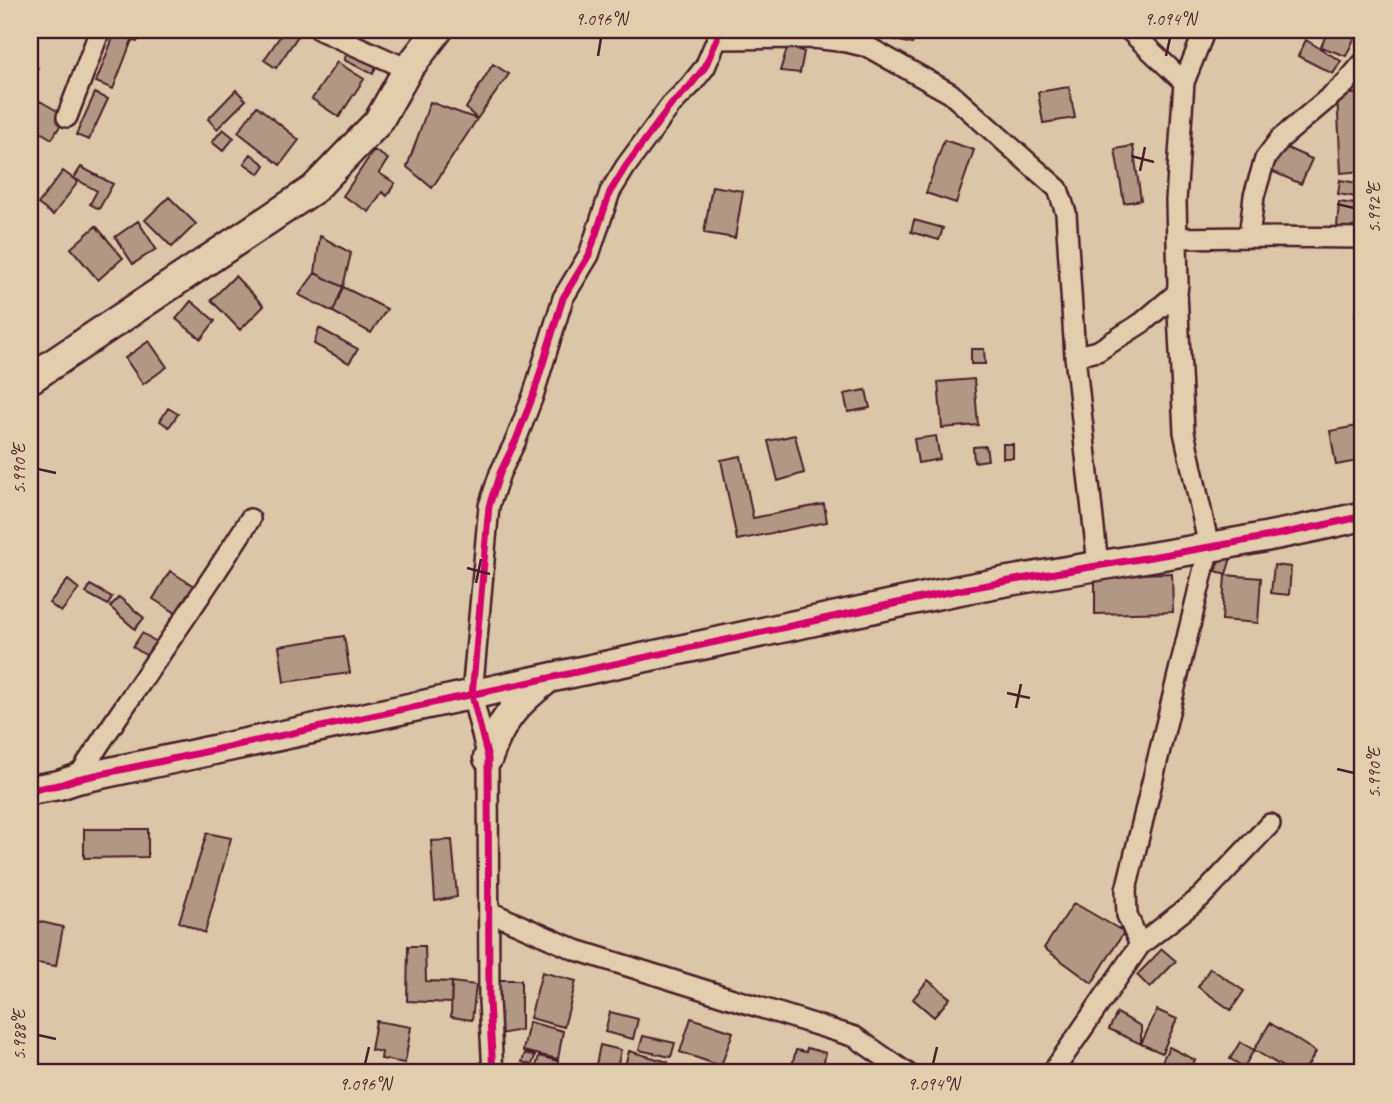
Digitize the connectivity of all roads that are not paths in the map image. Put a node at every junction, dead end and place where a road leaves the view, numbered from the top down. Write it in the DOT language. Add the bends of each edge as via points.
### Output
graph roads {
  1 [pos="100,30"];
  2 [pos="320,30"];
  3 [pos="438,30"];
  4 [pos="1129,30"];
  5 [pos="1205,30"];
  6 [pos="718,34"];
  7 [pos="1363,63"];
  8 [pos="408,69"];
  9 [pos="1184,82"];
  10 [pos="67,117"];
  11 [pos="1249,237"];
  12 [pos="1178,238"];
  13 [pos="1363,239"];
  14 [pos="1177,293"];
  15 [pos="1074,356"];
  16 [pos="34,368"];
  17 [pos="1363,516"];
  18 [pos="250,519"];
  19 [pos="1209,547"];
  20 [pos="1098,565"];
  21 [pos="547,679"];
  22 [pos="472,695"];
  23 [pos="488,758"];
  24 [pos="68,782"];
  25 [pos="30,790"];
  26 [pos="30,807"];
  27 [pos="1270,824"];
  28 [pos="490,912"];
  29 [pos="1140,945"];
  30 [pos="493,1073"];
  31 [pos="907,1073"];
  32 [pos="1052,1073"];
  1 -- 10 [label="street"];
  2 -- 8 [label="street"];
  3 -- 8 [label="street"];
  4 -- 9 [label="street"];
  5 -- 9 [label="street"];
  6 -- 15 [label="street" via="813,38 868,47 950,93 1058,189 1066,213"];
  6 -- 22 [label="street" via="705,67 671,105 610,192 589,255 563,298 533,396 489,506"];
  7 -- 11 [label="street" via="1280,139 1265,159"];
  8 -- 16 [label="street" via="378,121 314,189"];
  9 -- 12 [label="street"];
  11 -- 12 [label="street"];
  11 -- 13 [label="street"];
  12 -- 14 [label="street"];
  14 -- 15 [label="street" via="1098,351"];
  14 -- 19 [label="street" via="1184,432"];
  15 -- 20 [label="street"];
  17 -- 19 [label="street"];
  18 -- 24 [label="street" via="185,620"];
  19 -- 20 [label="street"];
  19 -- 29 [label="street" via="1126,890 1126,915"];
  20 -- 21 [label="street"];
  21 -- 22 [label="street"];
  21 -- 23 [label="street" via="512,711 497,732"];
  22 -- 23 [label="street"];
  22 -- 24 [label="street"];
  23 -- 28 [label="street"];
  24 -- 25 [label="street"];
  24 -- 26 [label="street"];
  27 -- 29 [label="street" via="1201,897"];
  28 -- 30 [label="street"];
  28 -- 31 [label="street" via="576,950 855,1037"];
  29 -- 32 [label="street"];
}
